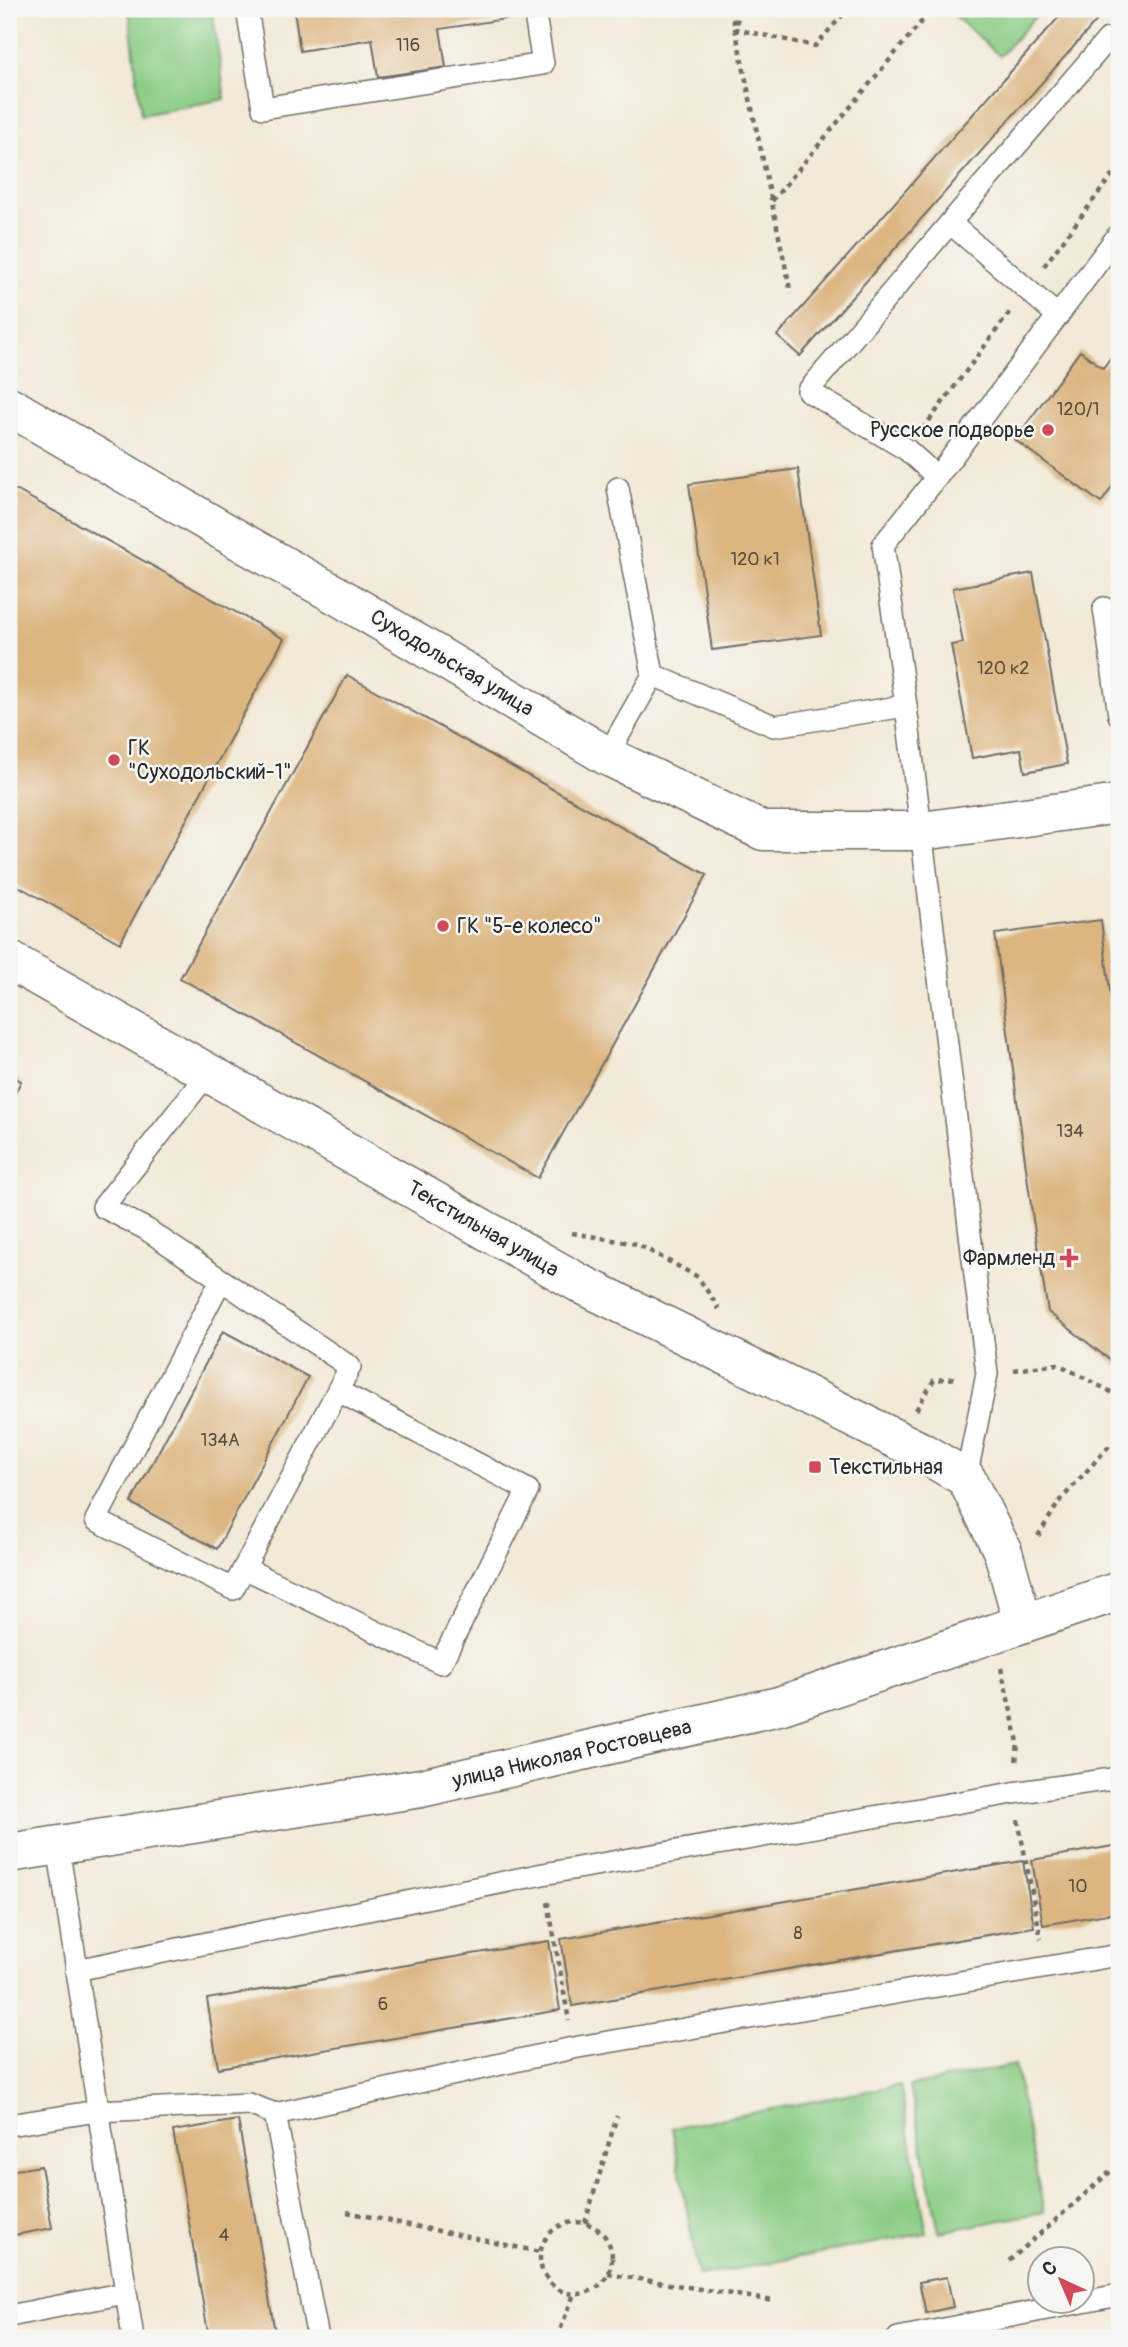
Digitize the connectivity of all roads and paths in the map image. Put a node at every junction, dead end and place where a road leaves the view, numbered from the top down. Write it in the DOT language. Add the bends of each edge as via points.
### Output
graph roads {
  1 [pos="247,9"];
  2 [pos="534,9"];
  3 [pos="731,9"];
  4 [pos="740,9"];
  5 [pos="848,9"];
  6 [pos="932,9"];
  7 [pos="735,29"];
  8 [pos="1116,37"];
  9 [pos="772,201"];
  10 [pos="950,223"];
  11 [pos="1119,234"];
  12 [pos="792,293"];
  13 [pos="1058,316"];
  14 [pos="9,406"];
  15 [pos="937,477"];
  16 [pos="618,488"];
  17 [pos="1104,608"];
  18 [pos="653,675"];
  19 [pos="906,706"];
  20 [pos="1119,715"];
  21 [pos="607,756"];
  22 [pos="1119,804"];
  23 [pos="922,831"];
  24 [pos="10,963"];
  25 [pos="208,1073"];
  26 [pos="561,1231"];
  27 [pos="221,1280"];
  28 [pos="726,1320"];
  29 [pos="987,1374"];
  30 [pos="338,1391"];
  31 [pos="1119,1396"];
  32 [pos="912,1415"];
  33 [pos="1119,1442"];
  34 [pos="966,1478"];
  35 [pos="1003,1552"];
  36 [pos="244,1568"];
  37 [pos="1119,1591"];
  38 [pos="1023,1623"];
  39 [pos="1000,1664"];
  40 [pos="1119,1778"];
  41 [pos="1013,1793"];
  42 [pos="58,1846"];
  43 [pos="9,1853"];
  44 [pos="544,1874"];
  45 [pos="1119,1955"];
  46 [pos="1047,1967"];
  47 [pos="76,1970"];
  48 [pos="1113,2026"];
  49 [pos="1119,2035"];
  50 [pos="573,2048"];
  51 [pos="97,2111"];
  52 [pos="275,2114"];
  53 [pos="617,2116"];
  54 [pos="9,2125"];
  55 [pos="1119,2164"];
  56 [pos="347,2212"];
  57 [pos="585,2223"];
  58 [pos="541,2252"];
  59 [pos="1009,2261"];
  60 [pos="608,2274"];
  61 [pos="125,2293"];
  62 [pos="574,2294"];
  63 [pos="1119,2295"];
  64 [pos="774,2301"];
  65 [pos="9,2316"];
  66 [pos="949,2334"];
  67 [pos="557,2337"];
  68 [pos="133,2338"];
  69 [pos="318,2338"];
  70 [pos="898,2338"];
  1 -- 2 [label="lane" via="262,108 543,64"];
  3 -- 7 [label="path"];
  4 -- 7 [label="path"];
  5 -- 7 [label="path" via="815,46"];
  6 -- 9 [label="path"];
  7 -- 9 [label="path"];
  8 -- 10 [label="lane"];
  9 -- 12 [label="path"];
  10 -- 13 [label="lane"];
  10 -- 15 [label="lane" via="807,391 906,450"];
  11 -- 13 [label="lane"];
  13 -- 15 [label="lane"];
  14 -- 21 [label="street, Суходольская улица"];
  15 -- 19 [label="lane" via="883,545"];
  16 -- 18 [label="lane"];
  17 -- 20 [label="lane"];
  18 -- 19 [label="lane" via="774,726"];
  18 -- 21 [label="lane"];
  19 -- 23 [label="lane"];
  21 -- 23 [label="street, Суходольская улица" via="763,831"];
  22 -- 23 [label="street, Суходольская улица"];
  23 -- 29 [label="lane"];
  24 -- 25 [label="street, Текстильная улица"];
  25 -- 27 [label="lane" via="103,1207 146,1229"];
  25 -- 34 [label="street, Текстильная улица" via="579,1283"];
  26 -- 28 [label="path" via="637,1244 698,1277"];
  27 -- 30 [label="lane" via="350,1367"];
  27 -- 36 [label="lane" via="96,1520 233,1589"];
  29 -- 31 [label="path" via="1058,1364"];
  29 -- 32 [label="path" via="934,1380"];
  29 -- 34 [label="lane"];
  30 -- 36 [label="lane"];
  30 -- 36 [label="lane" via="528,1490 441,1663"];
  33 -- 35 [label="path" via="1109,1446 1059,1502 1031,1548"];
  34 -- 35 [label="street"];
  35 -- 38 [label="street"];
  37 -- 38 [label="street, улица Николая Ростовцева"];
  38 -- 42 [label="street, улица Николая Ростовцева" via="766,1709 421,1788"];
  39 -- 41 [label="path" via="1018,1742"];
  40 -- 41 [label="lane"];
  41 -- 44 [label="lane"];
  41 -- 46 [label="path"];
  42 -- 43 [label="street, улица Николая Ростовцева"];
  42 -- 47 [label="lane"];
  44 -- 47 [label="lane"];
  44 -- 50 [label="path"];
  45 -- 46 [label="lane"];
  46 -- 50 [label="lane"];
  47 -- 51 [label="lane"];
  48 -- 49 [label="path"];
  50 -- 52 [label="lane"];
  51 -- 52 [label="lane" via="249,2105"];
  51 -- 54 [label="lane"];
  51 -- 61 [label="lane"];
  52 -- 69 [label="lane"];
  53 -- 57 [label="path"];
  55 -- 59 [label="path"];
  56 -- 58 [label="path"];
  57 -- 58 [label="path" via="562,2225 544,2241"];
  57 -- 60 [label="path" via="609,2244"];
  58 -- 62 [label="path" via="540,2264 552,2285"];
  60 -- 62 [label="path" via="594,2289"];
  60 -- 64 [label="path"];
  61 -- 65 [label="lane"];
  61 -- 68 [label="lane"];
  62 -- 67 [label="path"];
  63 -- 66 [label="lane"];
  66 -- 70 [label="lane"];
}
